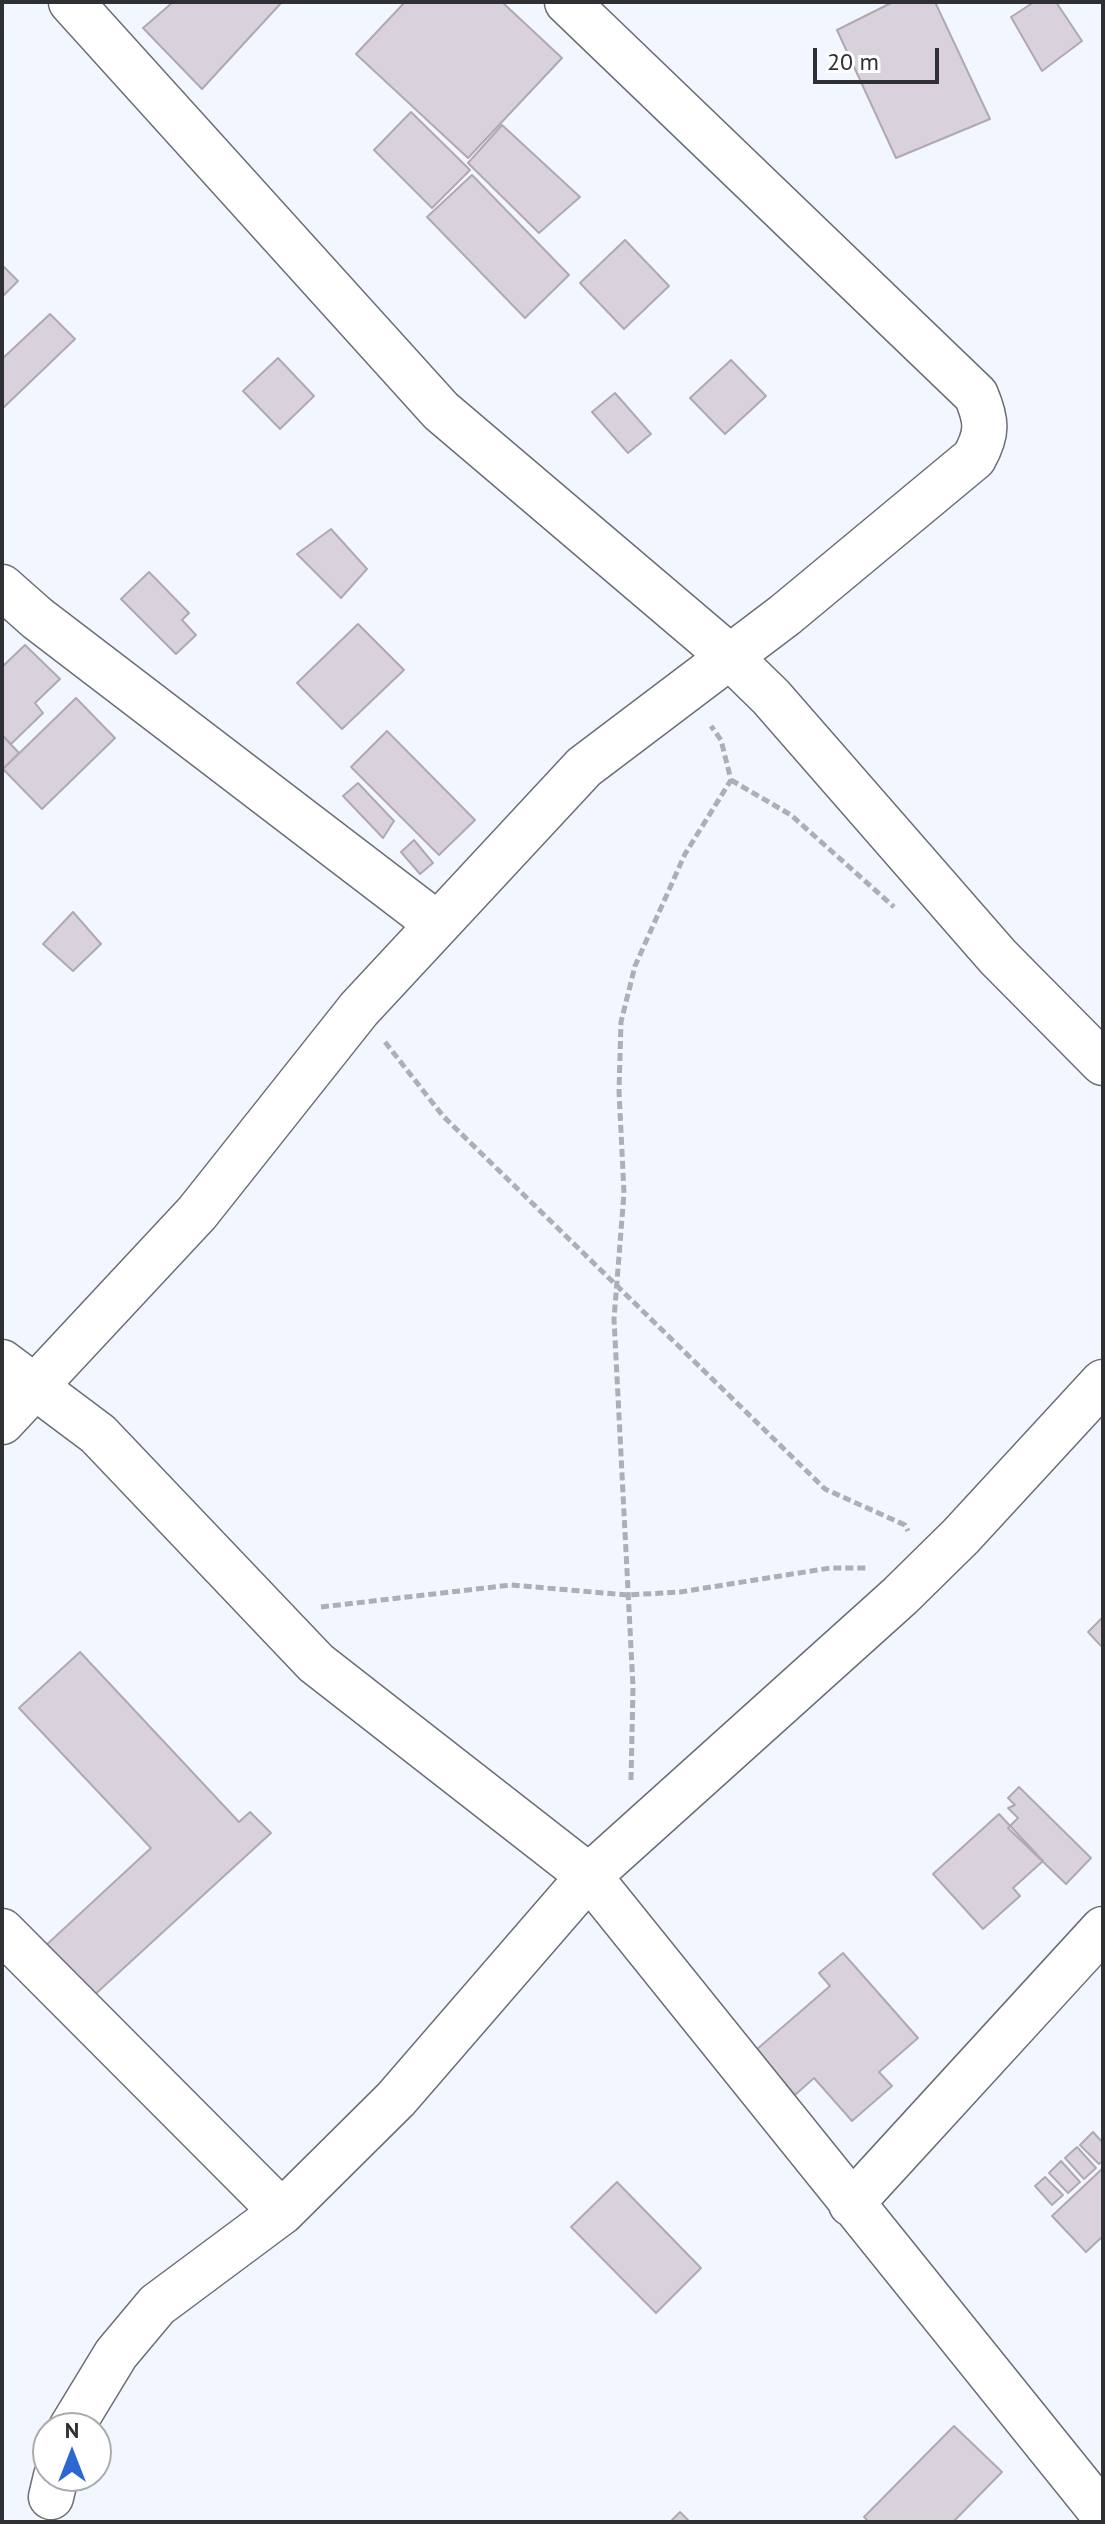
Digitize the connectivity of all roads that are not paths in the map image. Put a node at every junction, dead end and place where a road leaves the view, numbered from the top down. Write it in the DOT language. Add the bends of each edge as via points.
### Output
graph roads {
  1 [pos="71,2"];
  2 [pos="567,2"];
  3 [pos="2,587"];
  4 [pos="728,655"];
  5 [pos="436,923"];
  6 [pos="1103,1063"];
  7 [pos="18,1374"];
  8 [pos="1103,1382"];
  9 [pos="2,1422"];
  10 [pos="589,1876"];
  11 [pos="1103,1929"];
  12 [pos="2,1931"];
  13 [pos="851,2204"];
  14 [pos="282,2212"];
  15 [pos="81,2412"];
  16 [pos="1103,2514"];
  1 -- 4 [label="street" via="441,411"];
  2 -- 4 [label="street" via="976,395 986,420 985,438 974,458 785,615"];
  3 -- 5 [label="street"];
  4 -- 5 [label="street" via="584,767"];
  4 -- 6 [label="street" via="771,697 998,957"];
  5 -- 7 [label="street" via="359,1009 197,1213"];
  7 -- 9 [label="street"];
  7 -- 10 [label="street" via="98,1434 316,1663"];
  8 -- 10 [label="street" via="928,1568"];
  10 -- 13 [label="street"];
  10 -- 14 [label="street" via="396,2099"];
  11 -- 13 [label="street"];
  12 -- 14 [label="street"];
  13 -- 16 [label="street"];
  14 -- 15 [label="street" via="157,2305 116,2354"];
}
